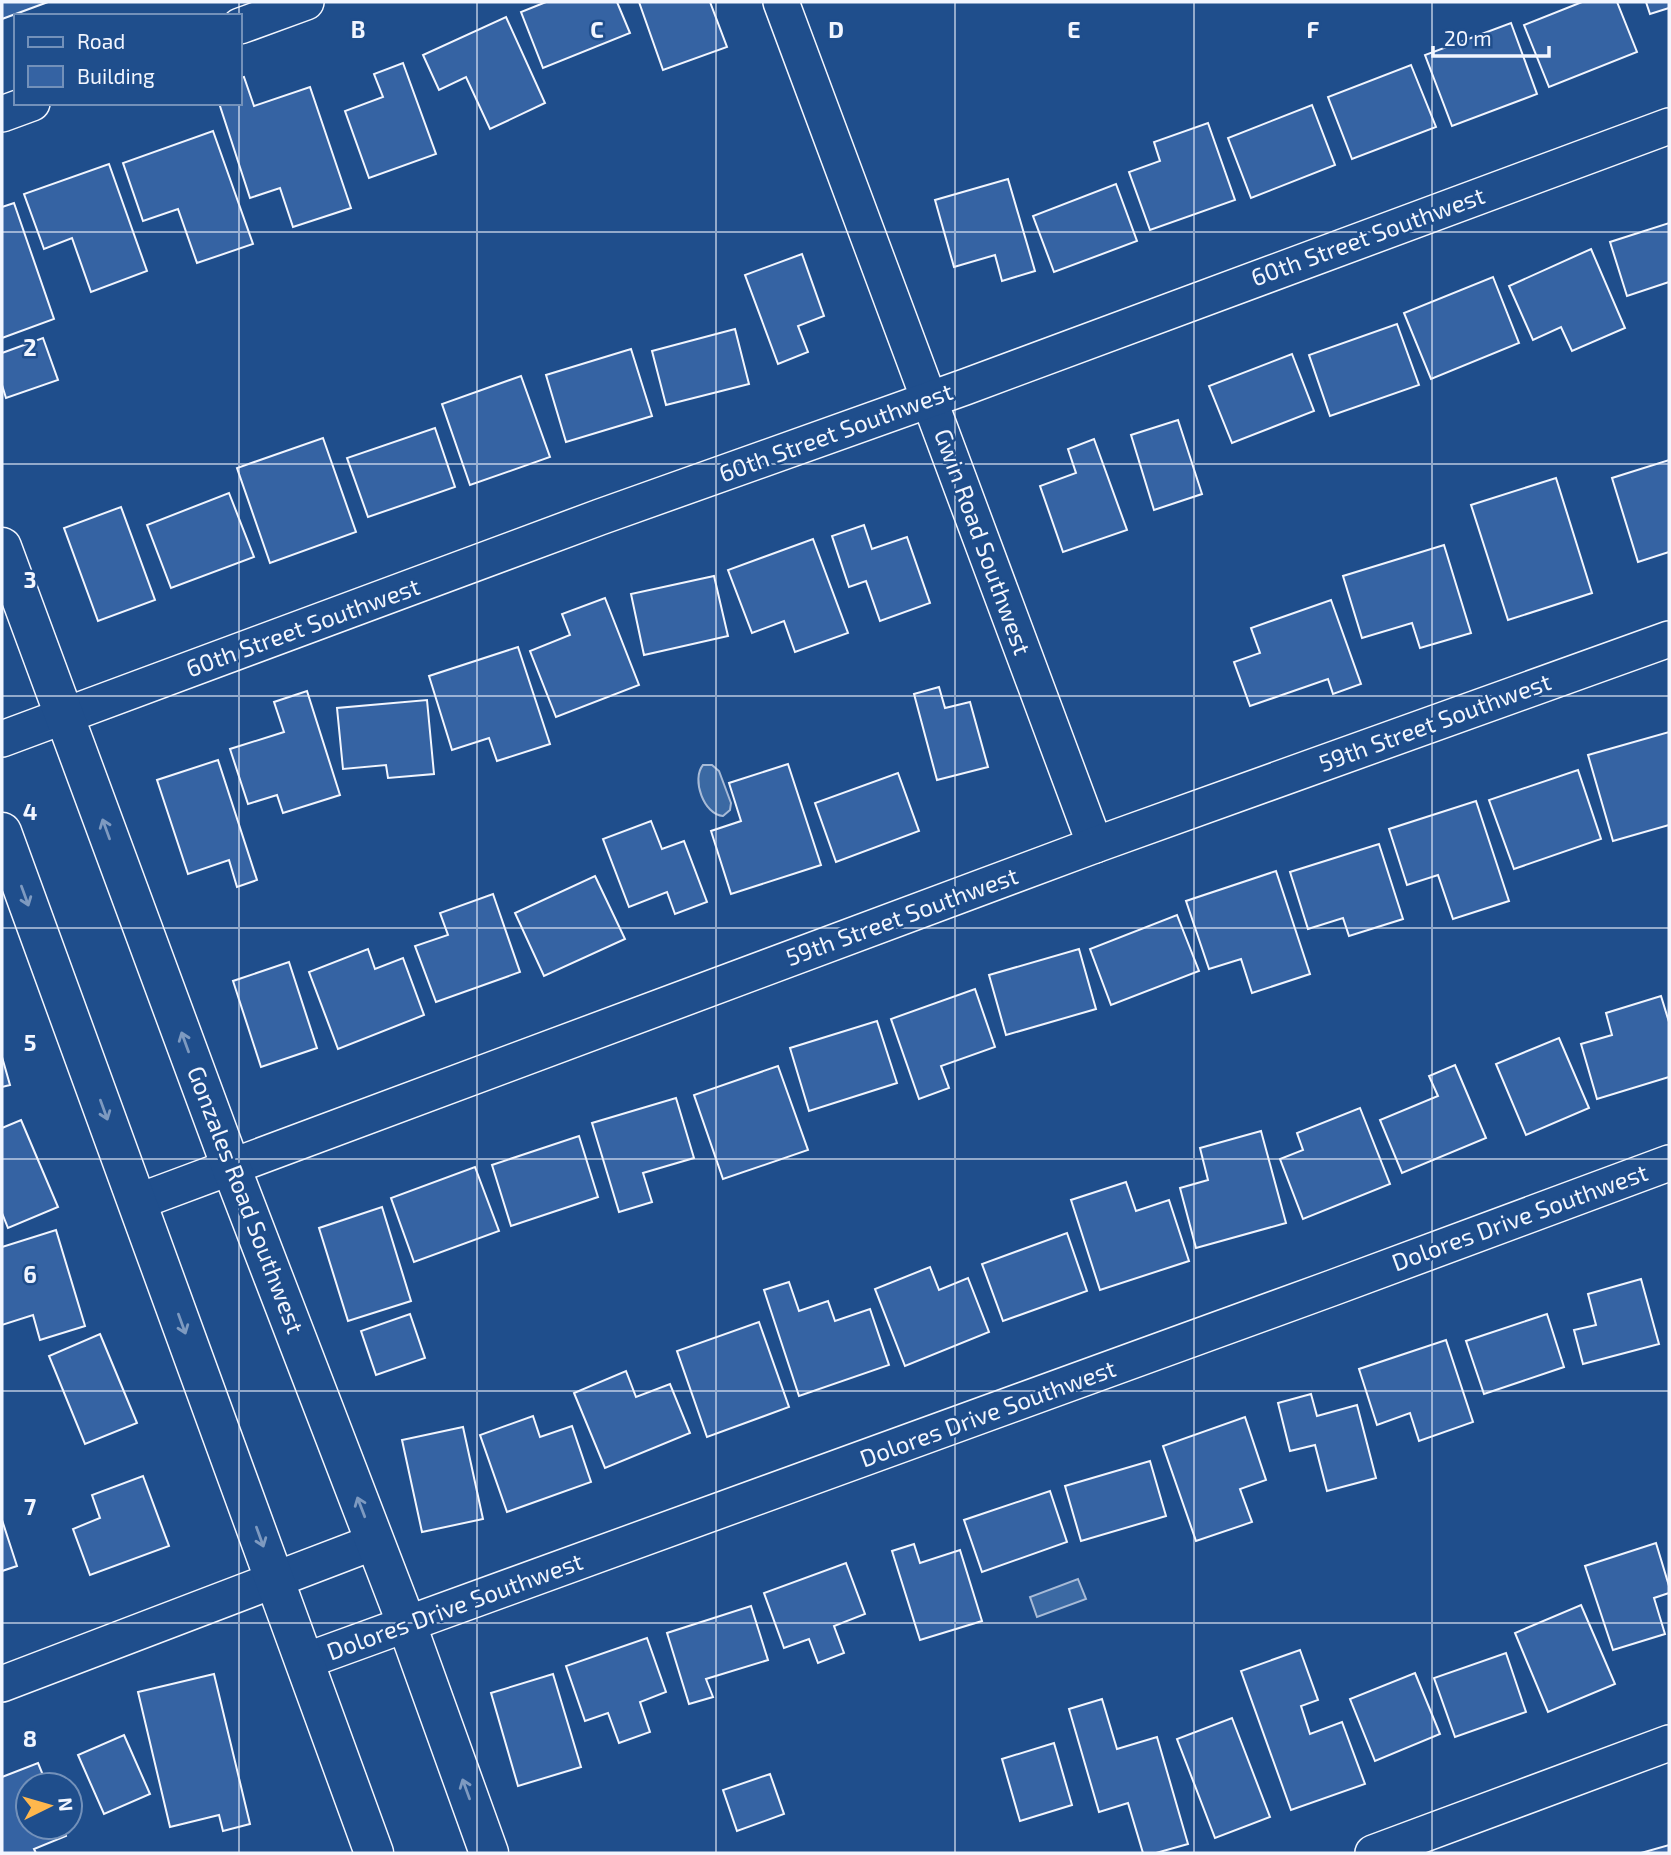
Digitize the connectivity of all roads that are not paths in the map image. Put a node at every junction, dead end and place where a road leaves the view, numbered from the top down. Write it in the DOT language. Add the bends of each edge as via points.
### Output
graph roads {
  1 [pos="306,2"];
  2 [pos="781,2"];
  3 [pos="242,25"];
  4 [pos="27,105"];
  5 [pos="2,114"];
  6 [pos="1669,125"];
  7 [pos="930,400"];
  8 [pos="2,547"];
  9 [pos="1669,639"];
  10 [pos="65,716"];
  11 [pos="2,739"];
  12 [pos="2,832"];
  13 [pos="1095,845"];
  14 [pos="1669,1163"];
  15 [pos="231,1167"];
  16 [pos="137,1202"];
  17 [pos="374,1542"];
  18 [pos="275,1580"];
  19 [pos="407,1625"];
  20 [pos="305,1661"];
  21 [pos="2,1684"];
  22 [pos="1669,1743"];
  23 [pos="374,1853"];
  24 [pos="489,1853"];
  25 [pos="1373,1853"];
  1 -- 3 [label="street"];
  2 -- 7 [label="street, Gwin Road Southwest"];
  4 -- 5 [label="street"];
  6 -- 7 [label="street, 60th Street Southwest"];
  7 -- 10 [label="street, 60th Street Southwest"];
  7 -- 13 [label="street, Gwin Road Southwest"];
  8 -- 10 [label="street, Gonzales Road Southwest"];
  9 -- 13 [label="street, 59th Street Southwest"];
  10 -- 11 [label="street, 60th Street Southwest"];
  15 -- 10 [label="street, Gonzales Road Southwest, one-way"];
  12 -- 16 [label="street, one-way"];
  13 -- 15 [label="street, 59th Street Southwest"];
  14 -- 19 [label="street, Dolores Drive Southwest"];
  15 -- 16 [label="street, 59th Street Southwest"];
  17 -- 15 [label="street, Gonzales Road Southwest, one-way"];
  16 -- 18 [label="street, one-way"];
  17 -- 18 [label="street"];
  17 -- 19 [label="street, Gonzales Road Southwest"];
  18 -- 20 [label="street"];
  18 -- 21 [label="street"];
  19 -- 20 [label="street, Dolores Drive Southwest"];
  24 -- 19 [label="street, Gonzales Road Southwest, one-way"];
  20 -- 23 [label="street"];
  22 -- 25 [label="street"];
}
